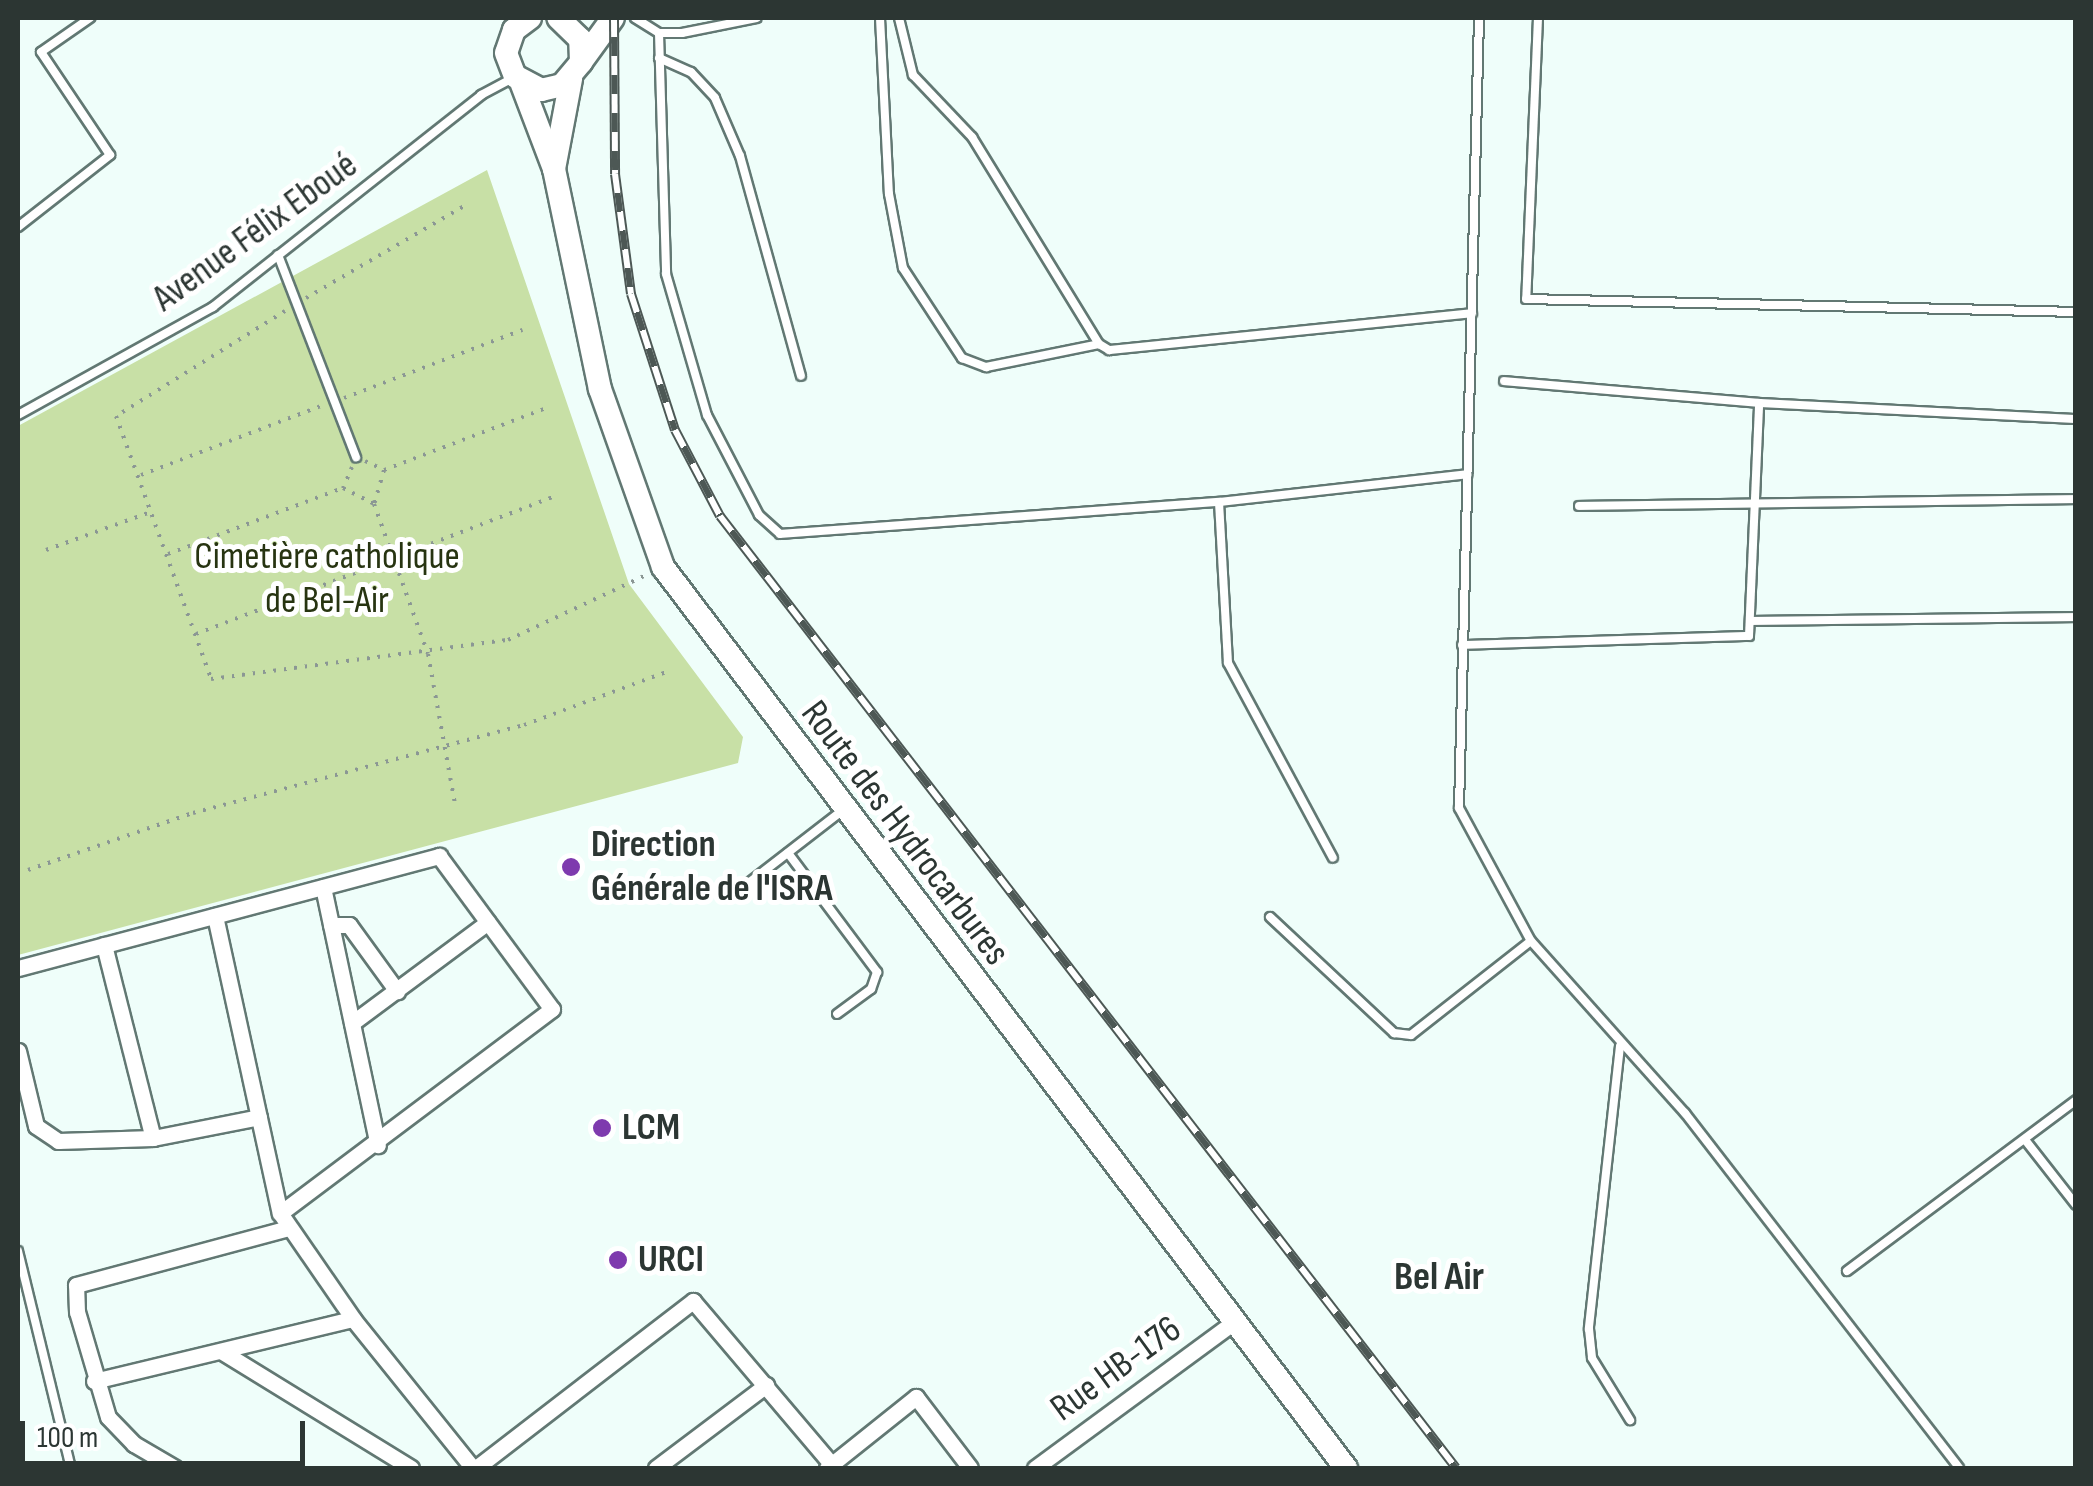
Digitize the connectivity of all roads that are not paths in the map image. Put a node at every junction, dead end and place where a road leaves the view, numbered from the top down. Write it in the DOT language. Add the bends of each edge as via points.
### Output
graph roads {
  1 [pos="90,18"];
  2 [pos="558,18"];
  3 [pos="613,18"];
  4 [pos="635,18"];
  5 [pos="757,18"];
  6 [pos="880,18"];
  7 [pos="898,18"];
  8 [pos="1479,18"];
  9 [pos="1538,18"];
  10 [pos="517,22"];
  11 [pos="659,33"];
  12 [pos="659,58"];
  13 [pos="576,70"];
  14 [pos="518,79"];
  15 [pos="554,169"];
  16 [pos="18,227"];
  17 [pos="278,255"];
  18 [pos="1472,312"];
  19 [pos="2076,312"];
  20 [pos="1099,344"];
  21 [pos="801,376"];
  22 [pos="1504,381"];
  23 [pos="1759,403"];
  24 [pos="18,415"];
  25 [pos="2076,419"];
  26 [pos="356,458"];
  27 [pos="1467,474"];
  28 [pos="2076,499"];
  29 [pos="1219,502"];
  30 [pos="1757,503"];
  31 [pos="1579,506"];
  32 [pos="2076,617"];
  33 [pos="1753,622"];
  34 [pos="1462,645"];
  35 [pos="844,810"];
  36 [pos="788,852"];
  37 [pos="1333,858"];
  38 [pos="746,884"];
  39 [pos="323,887"];
  40 [pos="215,916"];
  41 [pos="1270,917"];
  42 [pos="488,922"];
  43 [pos="331,925"];
  44 [pos="1532,941"];
  45 [pos="104,945"];
  46 [pos="18,968"];
  47 [pos="397,991"];
  48 [pos="837,1014"];
  49 [pos="352,1023"];
  50 [pos="1620,1046"];
  51 [pos="18,1051"];
  52 [pos="2076,1100"];
  53 [pos="259,1116"];
  54 [pos="152,1138"];
  55 [pos="2026,1141"];
  56 [pos="378,1144"];
  57 [pos="2076,1204"];
  58 [pos="284,1221"];
  59 [pos="18,1251"];
  60 [pos="1847,1272"];
  61 [pos="354,1319"];
  62 [pos="1234,1322"];
  63 [pos="221,1351"];
  64 [pos="94,1381"];
  65 [pos="766,1385"];
  66 [pos="1630,1420"];
  67 [pos="830,1467"];
  68 [pos="70,1468"];
  69 [pos="175,1468"];
  70 [pos="411,1468"];
  71 [pos="474,1468"];
  72 [pos="656,1468"];
  73 [pos="970,1468"];
  74 [pos="1035,1468"];
  75 [pos="1346,1468"];
  76 [pos="1960,1468"];
  1 -- 16 [label="lane" via="41,52 110,155"];
  2 -- 13 [label="street" via="580,40"];
  3 -- 13 [label="street"];
  4 -- 11 [label="lane"];
  5 -- 11 [label="lane" via="724,29"];
  6 -- 20 [label="lane" via="889,194 903,268 962,358 986,368"];
  7 -- 20 [label="lane" via="913,75 972,136"];
  8 -- 18 [label="lane"];
  9 -- 19 [label="lane" via="1526,299"];
  10 -- 14 [label="street, Route des Hydrocarbures" via="506,53"];
  11 -- 12 [label="lane"];
  12 -- 21 [label="lane" via="690,72 714,98 740,156"];
  12 -- 29 [label="lane" via="666,274 707,415 772,529 806,536"];
  13 -- 14 [label="street" via="541,90"];
  13 -- 15 [label="street, Route des Hydrocarbures"];
  14 -- 15 [label="street, Route des Hydrocarbures"];
  14 -- 17 [label="lane, Avenue Félix Eboué" via="480,95"];
  15 -- 35 [label="street, Route des Hydrocarbures" via="600,390 663,566"];
  17 -- 24 [label="lane, Avenue Félix Eboué" via="213,307"];
  17 -- 26 [label="lane"];
  18 -- 20 [label="lane" via="1119,350"];
  18 -- 27 [label="lane"];
  22 -- 23 [label="lane"];
  23 -- 25 [label="lane"];
  23 -- 30 [label="lane"];
  27 -- 29 [label="lane"];
  27 -- 34 [label="lane"];
  28 -- 30 [label="lane"];
  29 -- 37 [label="lane" via="1228,663"];
  30 -- 31 [label="lane"];
  30 -- 33 [label="lane"];
  32 -- 33 [label="lane"];
  33 -- 34 [label="lane" via="1745,638"];
  34 -- 44 [label="lane" via="1460,808"];
  35 -- 36 [label="lane"];
  35 -- 62 [label="street, Route des Hydrocarbures"];
  36 -- 38 [label="lane"];
  36 -- 48 [label="lane" via="876,972 871,989"];
  39 -- 40 [label="street"];
  39 -- 42 [label="street" via="439,856"];
  39 -- 43 [label="street"];
  40 -- 45 [label="street"];
  40 -- 53 [label="street"];
  41 -- 44 [label="lane" via="1394,1034 1412,1035"];
  42 -- 47 [label="street"];
  42 -- 56 [label="street" via="552,1009"];
  43 -- 47 [label="street" via="349,924"];
  43 -- 49 [label="street"];
  44 -- 50 [label="lane"];
  45 -- 46 [label="street"];
  45 -- 54 [label="street"];
  47 -- 49 [label="street"];
  49 -- 56 [label="street"];
  50 -- 66 [label="lane" via="1589,1329 1592,1358"];
  50 -- 76 [label="lane" via="1762,1208"];
  51 -- 54 [label="street" via="44,1137"];
  52 -- 55 [label="lane"];
  53 -- 54 [label="street"];
  53 -- 58 [label="street"];
  55 -- 57 [label="lane"];
  55 -- 60 [label="lane"];
  56 -- 58 [label="street"];
  58 -- 61 [label="street"];
  58 -- 64 [label="street" via="81,1280 74,1293"];
  59 -- 68 [label="lane"];
  61 -- 63 [label="street"];
  61 -- 71 [label="street"];
  62 -- 74 [label="street, Rue HB-176"];
  62 -- 75 [label="street, Route des Hydrocarbures"];
  63 -- 64 [label="street"];
  63 -- 70 [label="street"];
  64 -- 69 [label="street" via="108,1417 134,1444"];
  65 -- 67 [label="street"];
  65 -- 71 [label="street" via="693,1301"];
  65 -- 72 [label="street"];
  67 -- 73 [label="street" via="916,1398"];
}
